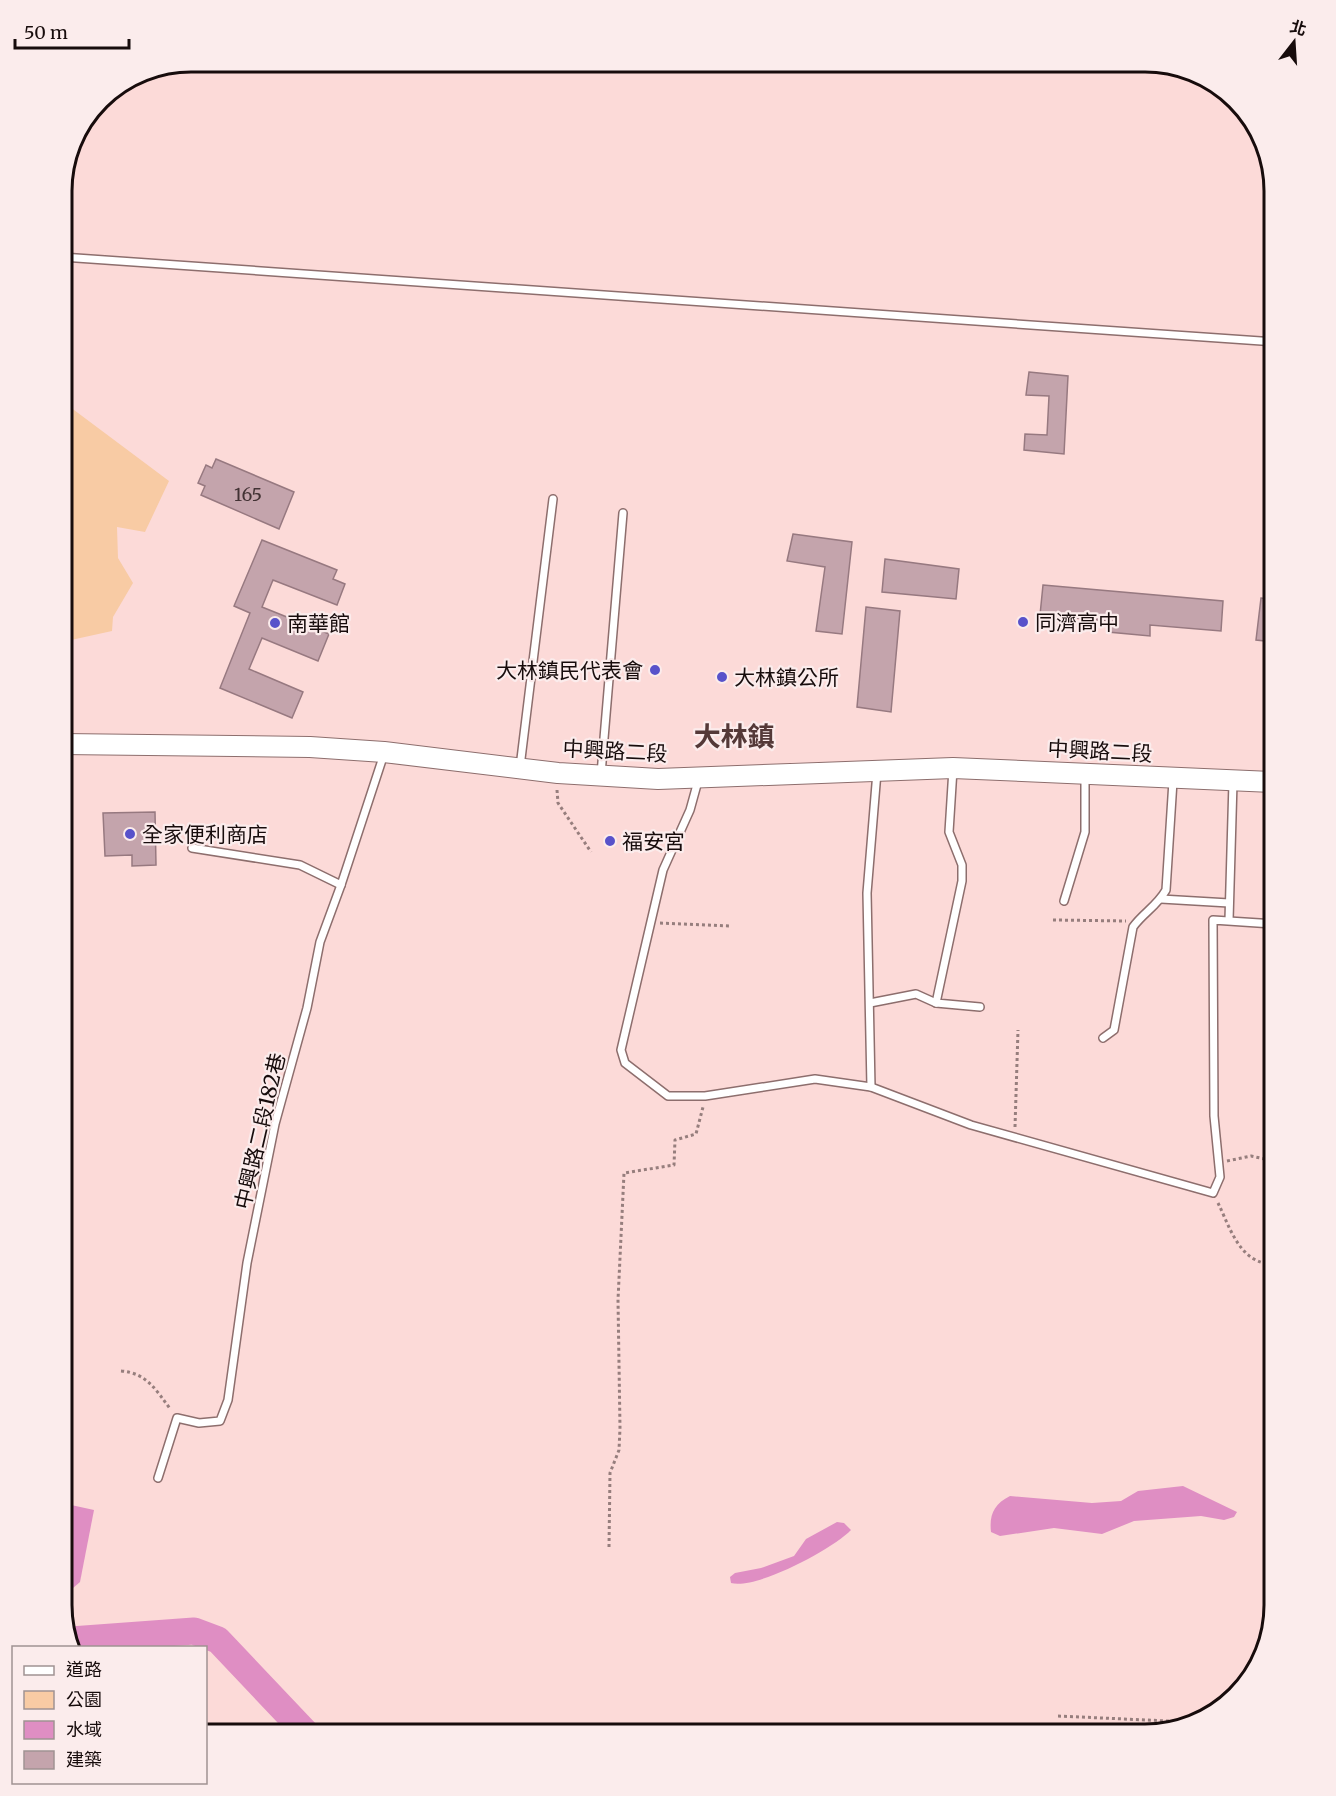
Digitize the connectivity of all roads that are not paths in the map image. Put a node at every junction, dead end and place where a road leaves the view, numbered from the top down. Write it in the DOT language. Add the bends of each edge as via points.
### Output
graph roads {
  1 [pos="72,258"];
  2 [pos="1264,341"];
  3 [pos="553,499"];
  4 [pos="623,513"];
  5 [pos="72,744"];
  6 [pos="384,752"];
  7 [pos="953,768"];
  8 [pos="520,769"];
  9 [pos="877,769"];
  10 [pos="1085,774"];
  11 [pos="601,777"];
  12 [pos="699,778"];
  13 [pos="1173,778"];
  14 [pos="1233,781"];
  15 [pos="1264,782"];
  16 [pos="192,848"];
  17 [pos="341,885"];
  18 [pos="1161,899"];
  19 [pos="1064,901"];
  20 [pos="1229,903"];
  21 [pos="1228,921"];
  22 [pos="1264,923"];
  23 [pos="936,1003"];
  24 [pos="870,1004"];
  25 [pos="980,1007"];
  26 [pos="1103,1038"];
  27 [pos="871,1087"];
  28 [pos="158,1478"];
  1 -- 2 [label="lane"];
  3 -- 8 [label="lane"];
  4 -- 11 [label="lane"];
  5 -- 6 [label="main road, 中興路二段" via="310,747"];
  6 -- 8 [label="main road, 中興路二段"];
  6 -- 17 [label="lane, 中興路二段182巷"];
  7 -- 9 [label="main road, 中興路二段"];
  7 -- 10 [label="main road, 中興路二段"];
  7 -- 23 [label="lane" via="949,832 962,865 962,881"];
  8 -- 11 [label="main road, 中興路二段"];
  9 -- 12 [label="main road, 中興路二段"];
  9 -- 24 [label="lane" via="867,893"];
  10 -- 13 [label="main road, 中興路二段"];
  10 -- 19 [label="lane" via="1085,832"];
  11 -- 12 [label="main road, 中興路二段"];
  12 -- 27 [label="lane" via="690,810 663,870 621,1050 625,1063 668,1096 705,1096 815,1079"];
  13 -- 14 [label="main road, 中興路二段"];
  13 -- 18 [label="lane" via="1166,890"];
  14 -- 15 [label="main road, 中興路二段"];
  14 -- 20 [label="lane"];
  16 -- 17 [label="lane" via="300,865"];
  17 -- 28 [label="lane, 中興路二段182巷" via="320,942 307,1008 274,1124 247,1263 228,1400 220,1421 199,1424 177,1418"];
  18 -- 20 [label="lane"];
  18 -- 26 [label="lane" via="1133,927 1114,1030"];
  20 -- 21 [label="lane"];
  21 -- 22 [label="lane"];
  21 -- 27 [label="lane" via="1213,920 1214,1116 1220,1177 1213,1193 971,1125"];
  23 -- 24 [label="lane" via="916,994"];
  23 -- 25 [label="lane"];
  24 -- 27 [label="lane"];
}
